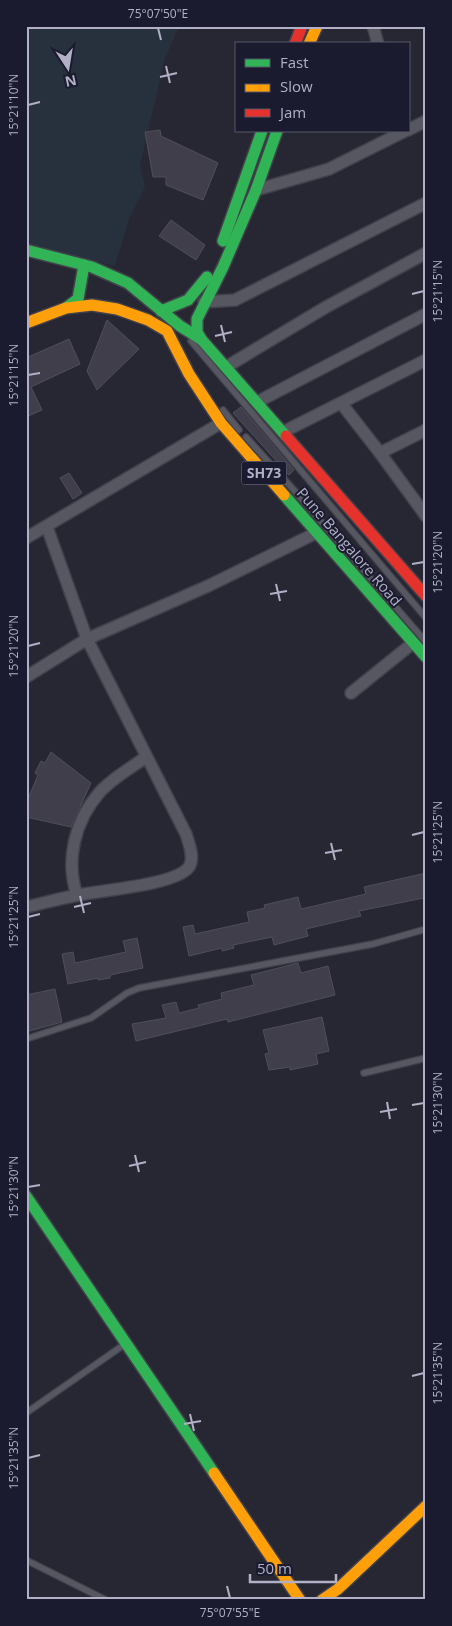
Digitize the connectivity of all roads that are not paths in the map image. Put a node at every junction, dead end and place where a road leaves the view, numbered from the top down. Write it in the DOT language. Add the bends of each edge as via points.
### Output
graph roads {
  1 [pos="302,26"];
  2 [pos="317,26"];
  3 [pos="373,26"];
  4 [pos="296,42"];
  5 [pos="311,42"];
  6 [pos="377,42"];
  7 [pos="426,121"];
  8 [pos="410,127"];
  9 [pos="262,132"];
  10 [pos="277,132"];
  11 [pos="400,132"];
  12 [pos="256,190"];
  13 [pos="426,203"];
  14 [pos="26,250"];
  15 [pos="426,253"];
  16 [pos="84,265"];
  17 [pos="207,287"];
  18 [pos="204,302"];
  19 [pos="66,308"];
  20 [pos="161,311"];
  21 [pos="426,314"];
  22 [pos="26,324"];
  23 [pos="180,328"];
  24 [pos="167,331"];
  25 [pos="201,339"];
  26 [pos="426,360"];
  27 [pos="226,367"];
  28 [pos="196,371"];
  29 [pos="257,402"];
  30 [pos="218,403"];
  31 [pos="341,403"];
  32 [pos="221,423"];
  33 [pos="426,430"];
  34 [pos="283,432"];
  35 [pos="380,453"];
  36 [pos="426,516"];
  37 [pos="47,527"];
  38 [pos="316,533"];
  39 [pos="26,538"];
  40 [pos="426,596"];
  41 [pos="426,618"];
  42 [pos="87,639"];
  43 [pos="426,642"];
  44 [pos="413,643"];
  45 [pos="426,657"];
  46 [pos="26,677"];
  47 [pos="351,693"];
  48 [pos="146,757"];
  49 [pos="77,895"];
  50 [pos="26,907"];
  51 [pos="426,929"];
  52 [pos="26,1039"];
  53 [pos="426,1058"];
  54 [pos="364,1073"];
  55 [pos="26,1196"];
  56 [pos="126,1344"];
  57 [pos="26,1413"];
  58 [pos="426,1506"];
  59 [pos="26,1560"];
  60 [pos="101,1599"];
  61 [pos="300,1600"];
  62 [pos="322,1600"];
  1 -- 4 [label="main road"];
  2 -- 5 [label="main road"];
  3 -- 6 [label="street"];
  7 -- 8 [label="street"];
  9 -- 17 [label="main road"];
  10 -- 12 [label="main road"];
  11 -- 12 [label="street" via="329,169"];
  12 -- 17 [label="main road" via="224,267"];
  13 -- 18 [label="street" via="235,300"];
  14 -- 16 [label="main road, SH73"];
  15 -- 27 [label="street" via="326,306"];
  16 -- 19 [label="main road" via="78,299"];
  16 -- 20 [label="main road, Pune Bangalore Road / SH73" via="128,283"];
  17 -- 18 [label="main road"];
  17 -- 20 [label="main road" via="189,301"];
  17 -- 23 [label="main road"];
  18 -- 25 [label="main road" via="196,326"];
  19 -- 22 [label="main road"];
  19 -- 24 [label="main road" via="92,305 117,309"];
  20 -- 23 [label="main road, Pune Bangalore Road / SH73"];
  21 -- 29 [label="street"];
  23 -- 24 [label="main road"];
  23 -- 25 [label="main road, Pune Bangalore Road / SH73"];
  23 -- 41 [label="lane"];
  24 -- 28 [label="lane"];
  24 -- 32 [label="main road, Pune Bangalore Road / SH73" via="189,374"];
  25 -- 27 [label="main road, Pune Bangalore Road / SH73"];
  26 -- 31 [label="street"];
  27 -- 29 [label="main road, Pune Bangalore Road / SH73"];
  29 -- 34 [label="main road, Pune Bangalore Road / SH73"];
  30 -- 43 [label="lane"];
  31 -- 34 [label="street"];
  31 -- 35 [label="street"];
  32 -- 37 [label="street"];
  32 -- 38 [label="main road, Pune Bangalore Road / SH73"];
  33 -- 35 [label="street"];
  34 -- 40 [label="main road, Pune Bangalore Road / SH73"];
  35 -- 36 [label="street"];
  37 -- 39 [label="street"];
  37 -- 42 [label="street"];
  38 -- 42 [label="street" via="193,593"];
  38 -- 44 [label="main road, Pune Bangalore Road / SH73"];
  42 -- 46 [label="street"];
  42 -- 48 [label="street"];
  44 -- 45 [label="main road, Pune Bangalore Road / SH73"];
  44 -- 47 [label="street"];
  48 -- 49 [label="street" via="99,792 82,822 73,844 71,864"];
  48 -- 49 [label="street" via="186,834 192,854 190,867 180,876 163,881"];
  49 -- 50 [label="street"];
  51 -- 52 [label="lane" via="372,944 139,988 91,1018"];
  53 -- 54 [label="lane"];
  55 -- 56 [label="main road"];
  56 -- 57 [label="lane"];
  56 -- 61 [label="main road"];
  58 -- 62 [label="main road"];
  59 -- 60 [label="lane"];
}
